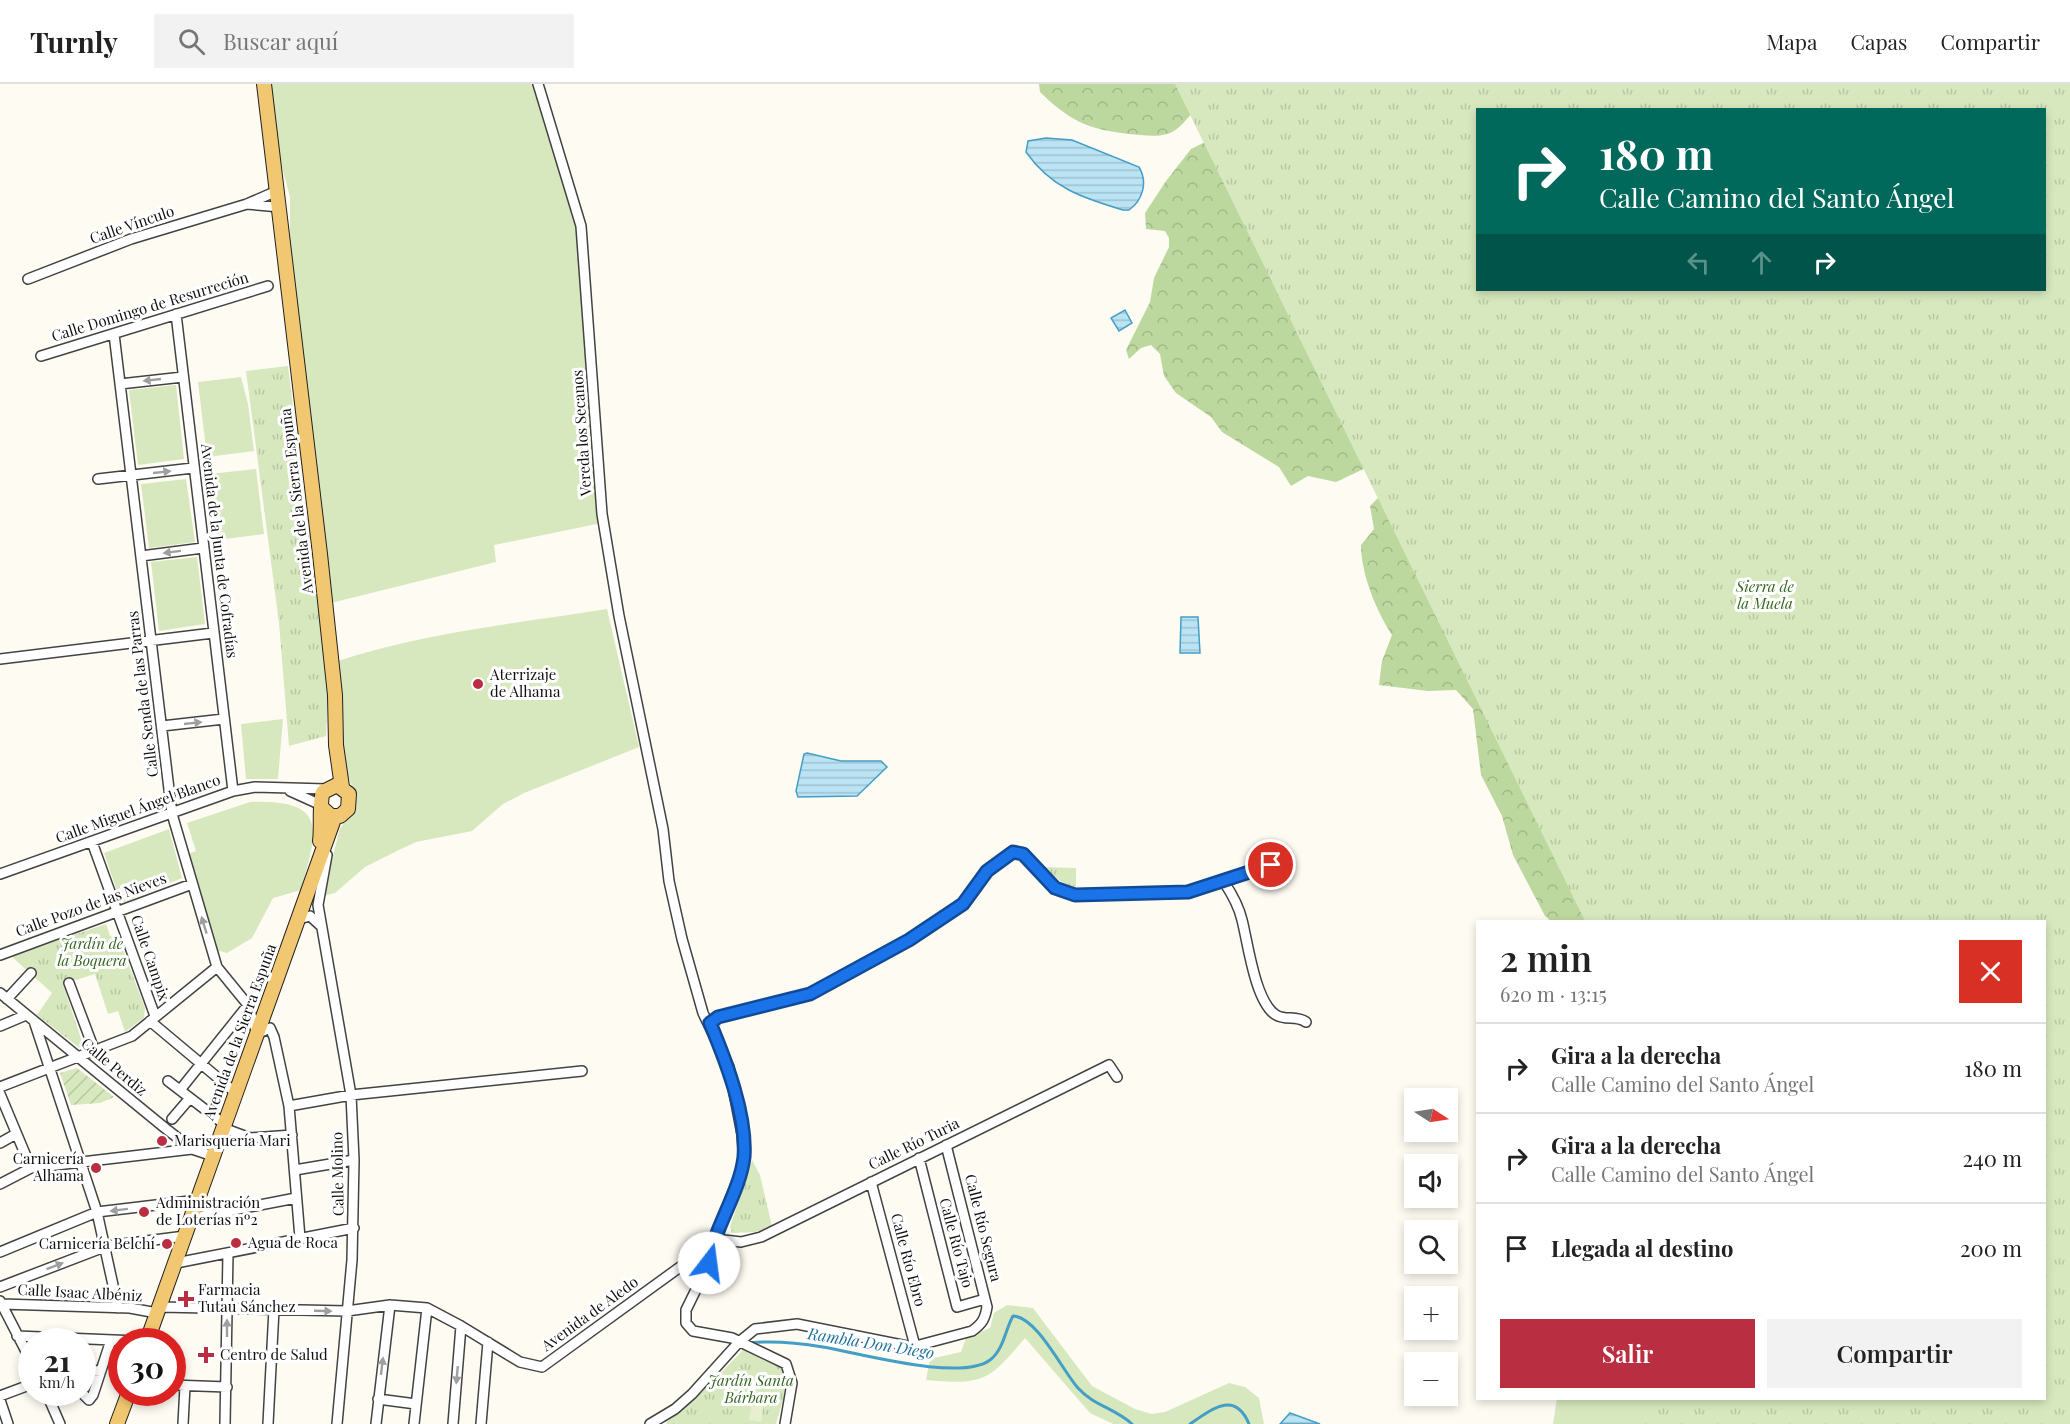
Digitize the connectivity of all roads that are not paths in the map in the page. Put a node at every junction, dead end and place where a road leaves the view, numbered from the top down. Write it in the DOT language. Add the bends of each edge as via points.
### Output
graph roads {
  1 [pos="264,84"];
  2 [pos="538,84"];
  3 [pos="277,191"];
  4 [pos="247,204"];
  5 [pos="280,207"];
  6 [pos="285,254"];
  7 [pos="28,279"];
  8 [pos="268,286"];
  9 [pos="176,314"];
  10 [pos="114,333"];
  11 [pos="40,356"];
  12 [pos="183,377"];
  13 [pos="120,384"];
  14 [pos="193,468"];
  15 [pos="132,475"];
  16 [pos="98,479"];
  17 [pos="203,548"];
  18 [pos="141,556"];
  19 [pos="213,633"];
  20 [pos="151,641"];
  21 [pos="0,659"];
  22 [pos="224,719"];
  23 [pos="162,726"];
  24 [pos="336,745"];
  25 [pos="342,787"];
  26 [pos="326,788"];
  27 [pos="288,790"];
  28 [pos="233,791"];
  29 [pos="321,806"];
  30 [pos="172,814"];
  31 [pos="338,816"];
  32 [pos="92,842"];
  33 [pos="1285,858"];
  34 [pos="315,870"];
  35 [pos="0,874"];
  36 [pos="1224,882"];
  37 [pos="192,884"];
  38 [pos="118,911"];
  39 [pos="299,919"];
  40 [pos="321,926"];
  41 [pos="0,955"];
  42 [pos="217,967"];
  43 [pos="31,973"];
  44 [pos="69,983"];
  45 [pos="3,996"];
  46 [pos="248,1005"];
  47 [pos="30,1018"];
  48 [pos="153,1018"];
  49 [pos="710,1023"];
  50 [pos="1306,1023"];
  51 [pos="0,1026"];
  52 [pos="257,1034"];
  53 [pos="95,1052"];
  54 [pos="80,1058"];
  55 [pos="201,1064"];
  56 [pos="49,1068"];
  57 [pos="582,1071"];
  58 [pos="1117,1077"];
  59 [pos="168,1081"];
  60 [pos="0,1087"];
  61 [pos="180,1090"];
  62 [pos="236,1093"];
  63 [pos="0,1094"];
  64 [pos="351,1095"];
  65 [pos="190,1098"];
  66 [pos="289,1106"];
  67 [pos="172,1119"];
  68 [pos="224,1126"];
  69 [pos="16,1134"];
  70 [pos="292,1135"];
  71 [pos="0,1143"];
  72 [pos="946,1145"];
  73 [pos="192,1149"];
  74 [pos="213,1156"];
  75 [pos="919,1158"];
  76 [pos="354,1160"];
  77 [pos="82,1163"];
  78 [pos="31,1168"];
  79 [pos="295,1170"];
  80 [pos="871,1182"];
  81 [pos="0,1184"];
  82 [pos="297,1198"];
  83 [pos="198,1200"];
  84 [pos="97,1212"];
  85 [pos="192,1218"];
  86 [pos="354,1228"];
  87 [pos="185,1236"];
  88 [pos="300,1238"];
  89 [pos="712,1243"];
  90 [pos="107,1246"];
  91 [pos="0,1252"];
  92 [pos="228,1253"];
  93 [pos="176,1263"];
  94 [pos="0,1287"];
  95 [pos="985,1299"];
  96 [pos="1,1302"];
  97 [pos="390,1305"];
  98 [pos="118,1308"];
  99 [pos="427,1308"];
  100 [pos="226,1309"];
  101 [pos="274,1309"];
  102 [pos="158,1310"];
  103 [pos="347,1311"];
  104 [pos="461,1326"];
  105 [pos="152,1328"];
  106 [pos="17,1336"];
  107 [pos="488,1342"];
  108 [pos="739,1342"];
  109 [pos="915,1346"];
  110 [pos="108,1349"];
  111 [pos="96,1371"];
  112 [pos="101,1371"];
  113 [pos="96,1386"];
  114 [pos="186,1386"];
  115 [pos="227,1387"];
  116 [pos="18,1389"];
  117 [pos="0,1395"];
  118 [pos="378,1399"];
  119 [pos="0,1400"];
  120 [pos="416,1404"];
  121 [pos="52,1406"];
  122 [pos="124,1406"];
  123 [pos="183,1406"];
  124 [pos="8,1424"];
  125 [pos="60,1424"];
  126 [pos="117,1424"];
  127 [pos="183,1424"];
  128 [pos="225,1424"];
  129 [pos="268,1424"];
  130 [pos="337,1424"];
  131 [pos="376,1424"];
  132 [pos="414,1424"];
  133 [pos="453,1424"];
  134 [pos="481,1424"];
  135 [pos="650,1424"];
  136 [pos="785,1424"];
  1 -- 3 [label="main road, Avenida de la Sierra Espuña"];
  2 -- 49 [label="street, Vereda los Secanos" via="581,226 602,514 669,880 703,1013"];
  3 -- 4 [label="street, Calle Vínculo"];
  3 -- 5 [label="main road, Avenida de la Sierra Espuña"];
  3 -- 6 [label="main road, Avenida de la Sierra Espuña" via="284,192 287,209"];
  4 -- 5 [label="street, Calle Vínculo"];
  4 -- 7 [label="street, Calle Vínculo" via="131,239"];
  5 -- 6 [label="main road, Avenida de la Sierra Espuña"];
  6 -- 24 [label="main road, Avenida de la Sierra Espuña" via="334,686"];
  8 -- 9 [label="street, Calle Domingo de Resurreción"];
  9 -- 10 [label="street, Calle Domingo de Resurreción"];
  9 -- 12 [label="street, Avenida de la Junta de Cofradías"];
  10 -- 11 [label="street, Calle Domingo de Resurreción"];
  10 -- 13 [label="street, Calle Senda de las Parras"];
  12 -- 13 [label="street, one-way"];
  12 -- 14 [label="street, Avenida de la Junta de Cofradías"];
  13 -- 15 [label="street, Calle Senda de las Parras"];
  15 -- 14 [label="street, one-way"];
  14 -- 17 [label="street, Avenida de la Junta de Cofradías"];
  15 -- 16 [label="street"];
  15 -- 18 [label="street, Calle Senda de las Parras"];
  17 -- 18 [label="street, one-way"];
  17 -- 19 [label="street, Avenida de la Junta de Cofradías"];
  18 -- 20 [label="street, Calle Senda de las Parras"];
  19 -- 20 [label="street"];
  19 -- 22 [label="street, Avenida de la Junta de Cofradías"];
  20 -- 21 [label="street"];
  20 -- 23 [label="street, Calle Senda de las Parras"];
  23 -- 22 [label="street, one-way"];
  22 -- 28 [label="street, Avenida de la Junta de Cofradías"];
  23 -- 30 [label="street, Calle Senda de las Parras"];
  24 -- 25 [label="main road, Avenida de la Sierra Espuña"];
  24 -- 26 [label="main road, Avenida de la Sierra Espuña"];
  25 -- 26 [label="main road"];
  25 -- 31 [label="main road" via="351,799 348,809"];
  26 -- 27 [label="street, Calle Miguel Ángel Blanco"];
  26 -- 29 [label="main road"];
  27 -- 28 [label="street, Calle Miguel Ángel Blanco"];
  27 -- 29 [label="street, Calle Miguel Ángel Blanco"];
  28 -- 30 [label="street, Calle Miguel Ángel Blanco"];
  29 -- 31 [label="main road" via="327,814"];
  29 -- 34 [label="main road, Avenida de la Sierra Espuña" via="323,822"];
  30 -- 32 [label="street, Calle Miguel Ángel Blanco"];
  30 -- 37 [label="street, Calle Senda de las Parras"];
  31 -- 34 [label="main road, Avenida de la Sierra Espuña"];
  31 -- 40 [label="street, Calle Molino" via="319,889"];
  32 -- 35 [label="street, Calle Miguel Ángel Blanco"];
  32 -- 38 [label="street, Calle Campix"];
  33 -- 36 [label="street"];
  34 -- 39 [label="main road, Avenida de la Sierra Espuña"];
  36 -- 49 [label="street" via="1177,894 1075,895 1055,888 1023,854 1013,852 987,871 963,904 909,940 810,994 718,1017"];
  36 -- 50 [label="street" via="1242,918 1263,999 1275,1014 1299,1017"];
  37 -- 38 [label="street, Calle Pozo de las Nieves"];
  42 -- 37 [label="street, Calle Senda de las Parras, one-way"];
  38 -- 41 [label="street, Calle Pozo de las Nieves"];
  38 -- 48 [label="street, Calle Campix"];
  39 -- 40 [label="street" via="310,916"];
  39 -- 52 [label="main road, Avenida de la Sierra Espuña"];
  40 -- 64 [label="street, Calle Molino"];
  42 -- 46 [label="street, Calle Senda de las Parras"];
  42 -- 48 [label="street"];
  43 -- 45 [label="street"];
  44 -- 53 [label="street"];
  45 -- 47 [label="street, Calle Perdiz"];
  46 -- 52 [label="street, Calle Senda de las Parras"];
  46 -- 55 [label="street"];
  47 -- 51 [label="street"];
  47 -- 54 [label="street, Calle Perdiz"];
  47 -- 56 [label="street"];
  48 -- 53 [label="street" via="132,1036"];
  48 -- 55 [label="street, Calle Campix"];
  49 -- 89 [label="street, Vereda los Secanos" via="734,1088 744,1156"];
  52 -- 62 [label="main road, Avenida de la Sierra Espuña"];
  52 -- 66 [label="street" via="267,1028 272,1031"];
  53 -- 54 [label="street"];
  54 -- 56 [label="street"];
  54 -- 73 [label="street, Calle Perdiz"];
  55 -- 61 [label="street"];
  55 -- 62 [label="street, Calle Campix"];
  56 -- 60 [label="street"];
  56 -- 77 [label="street"];
  57 -- 64 [label="street"];
  58 -- 72 [label="street, Calle Río Turia" via="1109,1065"];
  59 -- 61 [label="street"];
  61 -- 65 [label="street"];
  62 -- 68 [label="main road, Avenida de la Sierra Espuña"];
  63 -- 69 [label="street"];
  64 -- 66 [label="street"];
  64 -- 76 [label="street, Calle Molino"];
  65 -- 67 [label="street"];
  65 -- 68 [label="street"];
  66 -- 70 [label="street"];
  68 -- 70 [label="street" via="250,1138"];
  68 -- 74 [label="main road, Avenida de la Sierra Espuña"];
  69 -- 71 [label="street"];
  69 -- 78 [label="street"];
  70 -- 79 [label="street"];
  72 -- 75 [label="street, Calle Río Turia"];
  72 -- 95 [label="street, Calle Río Segura"];
  73 -- 74 [label="street, Calle Perdiz"];
  73 -- 77 [label="street"];
  74 -- 83 [label="main road, Avenida de la Sierra Espuña"];
  75 -- 80 [label="street, Calle Río Turia"];
  75 -- 95 [label="street, Calle Río Tajo" via="957,1307"];
  76 -- 79 [label="street"];
  76 -- 86 [label="street, Calle Molino"];
  77 -- 78 [label="street"];
  77 -- 84 [label="street"];
  78 -- 81 [label="street"];
  79 -- 82 [label="street"];
  80 -- 89 [label="street, Calle Río Turia" via="760,1237"];
  80 -- 109 [label="street, Calle Río Ebro"];
  82 -- 85 [label="street"];
  82 -- 88 [label="street"];
  83 -- 84 [label="street, one-way"];
  83 -- 85 [label="main road, Avenida de la Sierra Espuña"];
  84 -- 90 [label="street"];
  84 -- 91 [label="street"];
  85 -- 87 [label="main road, Avenida de la Sierra Espuña"];
  86 -- 88 [label="street"];
  86 -- 103 [label="street, Calle Molino"];
  87 -- 90 [label="street"];
  87 -- 93 [label="main road, Avenida de la Sierra Espuña"];
  88 -- 92 [label="street"];
  89 -- 107 [label="street, Avenida de Aledo" via="542,1367 520,1362"];
  89 -- 108 [label="street, Vereda los Secanos" via="709,1263 686,1310 686,1323 693,1331"];
  94 -- 90 [label="street, one-way"];
  90 -- 98 [label="street"];
  92 -- 93 [label="street"];
  92 -- 100 [label="street"];
  93 -- 102 [label="main road, Avenida de la Sierra Espuña"];
  95 -- 109 [label="street, Calle Río Segura" via="985,1318 972,1331"];
  96 -- 98 [label="street, Calle Isaac Albéniz"];
  96 -- 106 [label="street"];
  97 -- 99 [label="street, Avenida de Aledo"];
  97 -- 103 [label="street, Avenida de Aledo"];
  118 -- 97 [label="street, one-way"];
  98 -- 102 [label="street, Calle Isaac Albéniz"];
  99 -- 104 [label="street, Avenida de Aledo"];
  99 -- 120 [label="street"];
  100 -- 101 [label="street, Calle Isaac Albéniz"];
  100 -- 102 [label="street, Calle Isaac Albéniz"];
  115 -- 100 [label="street, one-way"];
  101 -- 103 [label="street, Calle Isaac Albéniz, one-way"];
  101 -- 129 [label="street"];
  102 -- 105 [label="main road, Avenida de la Sierra Espuña"];
  103 -- 130 [label="street, Calle Molino"];
  104 -- 107 [label="street, Avenida de Aledo"];
  104 -- 133 [label="street, one-way"];
  107 -- 134 [label="street"];
  108 -- 109 [label="street" via="755,1329 796,1324 903,1347"];
  108 -- 135 [label="street" via="692,1394"];
  108 -- 136 [label="street" via="780,1359 789,1369 792,1383"];
  110 -- 112 [label="street"];
  111 -- 112 [label="street"];
  112 -- 113 [label="street"];
  114 -- 115 [label="street"];
  115 -- 128 [label="street"];
  116 -- 117 [label="street"];
  118 -- 120 [label="street"];
  118 -- 131 [label="street"];
  119 -- 124 [label="street"];
  120 -- 132 [label="street"];
  121 -- 125 [label="street"];
  122 -- 126 [label="main road"];
  123 -- 127 [label="street"];
}
